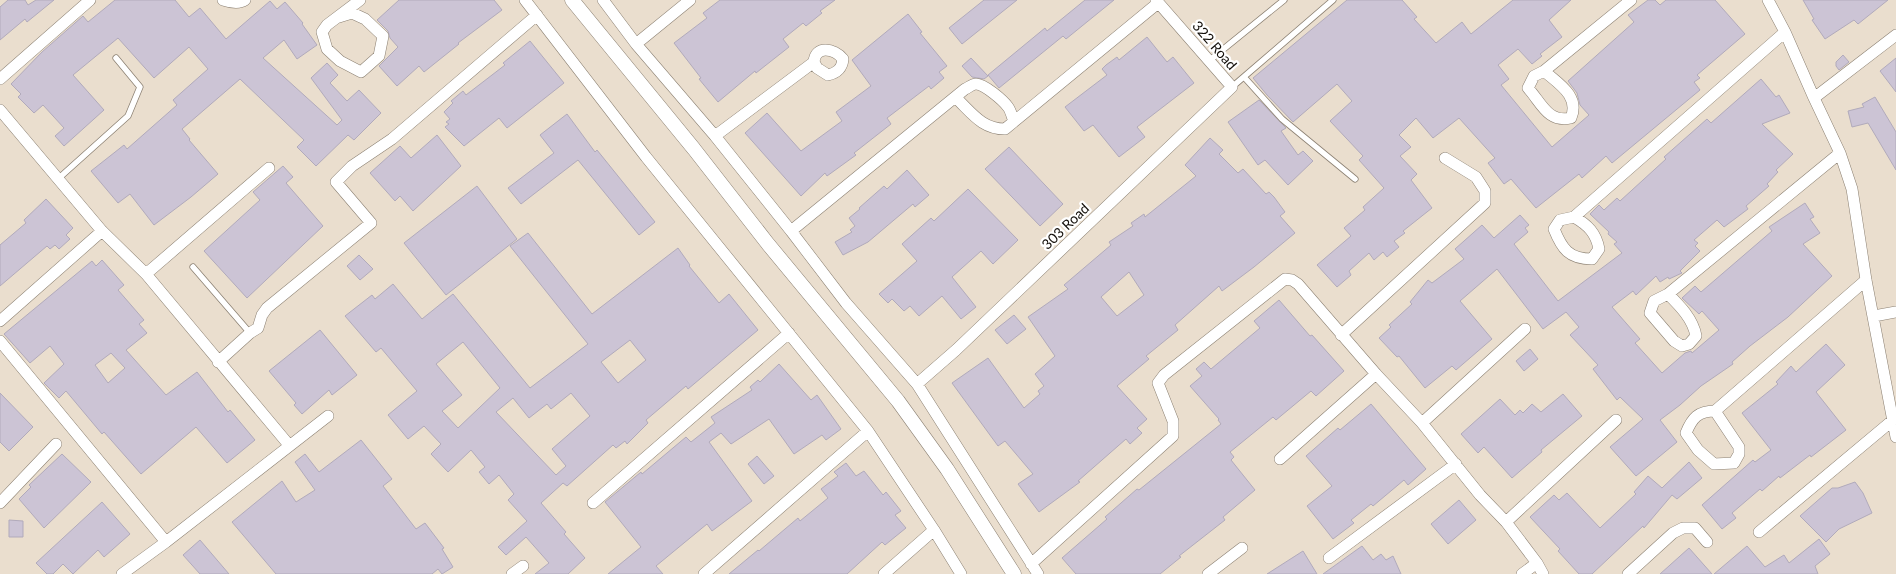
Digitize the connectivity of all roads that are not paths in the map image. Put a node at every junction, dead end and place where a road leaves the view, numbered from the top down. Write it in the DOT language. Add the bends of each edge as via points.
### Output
graph roads {
  1 [pos="90,0"];
  2 [pos="223,0"];
  3 [pos="245,0"];
  4 [pos="360,0"];
  5 [pos="526,0"];
  6 [pos="572,0"];
  7 [pos="603,0"];
  8 [pos="690,0"];
  9 [pos="1284,0"];
  10 [pos="1333,0"];
  11 [pos="1631,0"];
  12 [pos="1768,0"];
  13 [pos="1157,1"];
  14 [pos="537,15"];
  15 [pos="339,16"];
  16 [pos="1785,32"];
  17 [pos="1896,35"];
  18 [pos="636,44"];
  19 [pos="116,58"];
  20 [pos="1210,60"];
  21 [pos="814,62"];
  22 [pos="1544,71"];
  23 [pos="1244,77"];
  24 [pos="0,79"];
  25 [pos="1232,87"];
  26 [pos="956,98"];
  27 [pos="1814,98"];
  28 [pos="0,110"];
  29 [pos="1014,121"];
  30 [pos="715,136"];
  31 [pos="1840,153"];
  32 [pos="1445,158"];
  33 [pos="269,168"];
  34 [pos="59,178"];
  35 [pos="1355,179"];
  36 [pos="1574,217"];
  37 [pos="102,231"];
  38 [pos="791,231"];
  39 [pos="193,267"];
  40 [pos="146,274"];
  41 [pos="1866,280"];
  42 [pos="1668,294"];
  43 [pos="1896,312"];
  44 [pos="1874,316"];
  45 [pos="0,321"];
  46 [pos="1525,329"];
  47 [pos="250,333"];
  48 [pos="789,333"];
  49 [pos="1341,335"];
  50 [pos="0,340"];
  51 [pos="218,362"];
  52 [pos="1376,374"];
  53 [pos="916,384"];
  54 [pos="1715,411"];
  55 [pos="328,416"];
  56 [pos="1616,420"];
  57 [pos="1893,420"];
  58 [pos="1422,423"];
  59 [pos="868,430"];
  60 [pos="1896,437"];
  61 [pos="56,444"];
  62 [pos="289,445"];
  63 [pos="1280,460"];
  64 [pos="1456,464"];
  65 [pos="0,503"];
  66 [pos="593,503"];
  67 [pos="1506,522"];
  68 [pos="934,530"];
  69 [pos="1759,532"];
  70 [pos="166,542"];
  71 [pos="1707,542"];
  72 [pos="1242,548"];
  73 [pos="1329,558"];
  74 [pos="1537,562"];
  75 [pos="523,566"];
  76 [pos="1035,569"];
  77 [pos="122,574"];
  78 [pos="512,574"];
  79 [pos="704,574"];
  80 [pos="884,574"];
  81 [pos="961,574"];
  82 [pos="1014,574"];
  83 [pos="1208,574"];
  84 [pos="1522,574"];
  85 [pos="1543,574"];
  86 [pos="1628,574"];
  1 -- 24 [label="street"];
  2 -- 3 [label="street"];
  4 -- 15 [label="street"];
  5 -- 14 [label="street"];
  6 -- 82 [label="street" via="898,401 947,469"];
  7 -- 18 [label="street"];
  8 -- 18 [label="street"];
  9 -- 20 [label="lane"];
  10 -- 23 [label="lane"];
  11 -- 22 [label="street"];
  12 -- 16 [label="street"];
  13 -- 20 [label="street, 322 Road"];
  13 -- 29 [label="street"];
  14 -- 47 [label="street" via="392,139 352,166 336,182 371,223 267,308 258,328"];
  14 -- 48 [label="street" via="652,165"];
  15 -- 15 [label="street" via="322,32 327,49 340,61 361,72 379,56 383,36 365,19 352,13"];
  16 -- 27 [label="street"];
  16 -- 36 [label="street"];
  17 -- 27 [label="street"];
  18 -- 30 [label="street"];
  19 -- 34 [label="lane" via="140,87 132,108 128,116"];
  20 -- 25 [label="street, 322 Road"];
  21 -- 30 [label="street"];
  22 -- 22 [label="street" via="1534,76 1528,88 1552,117 1572,118 1575,110 1572,96"];
  23 -- 25 [label="lane"];
  23 -- 35 [label="lane" via="1282,119"];
  25 -- 53 [label="street, 303 Road" via="956,350"];
  26 -- 29 [label="street" via="985,125 995,129 1006,129"];
  26 -- 29 [label="street" via="976,84 986,88 1007,106"];
  26 -- 38 [label="street"];
  27 -- 31 [label="street"];
  28 -- 34 [label="street"];
  30 -- 38 [label="street"];
  31 -- 41 [label="street" via="1852,188"];
  31 -- 42 [label="street"];
  32 -- 49 [label="street" via="1476,177 1485,191 1485,203"];
  33 -- 40 [label="street"];
  34 -- 37 [label="street"];
  37 -- 40 [label="street"];
  37 -- 45 [label="street"];
  38 -- 53 [label="street" via="846,303"];
  39 -- 47 [label="lane"];
  40 -- 51 [label="street"];
  41 -- 44 [label="street"];
  41 -- 54 [label="street"];
  42 -- 42 [label="street" via="1654,301 1650,313 1674,342 1682,346 1689,344 1696,336 1695,329 1684,310"];
  43 -- 44 [label="street"];
  44 -- 57 [label="street"];
  46 -- 58 [label="street"];
  47 -- 51 [label="street"];
  48 -- 59 [label="street"];
  48 -- 66 [label="street"];
  49 -- 52 [label="street"];
  49 -- 76 [label="street" via="1298,284 1286,279 1164,375 1158,384 1173,421 1173,436"];
  50 -- 70 [label="street"];
  51 -- 62 [label="street"];
  52 -- 58 [label="street"];
  52 -- 63 [label="street"];
  53 -- 76 [label="street"];
  54 -- 54 [label="street" via="1705,411 1691,420 1686,433 1714,464 1734,464 1740,447"];
  55 -- 62 [label="street"];
  56 -- 67 [label="street"];
  57 -- 60 [label="street"];
  57 -- 69 [label="street"];
  58 -- 64 [label="street"];
  59 -- 68 [label="street"];
  59 -- 79 [label="street"];
  61 -- 65 [label="street"];
  62 -- 70 [label="street"];
  64 -- 67 [label="street"];
  64 -- 73 [label="street"];
  67 -- 74 [label="street"];
  68 -- 80 [label="street"];
  68 -- 81 [label="street"];
  70 -- 77 [label="street"];
  71 -- 86 [label="street" via="1695,528 1683,528 1673,533"];
  72 -- 83 [label="street"];
  74 -- 84 [label="street"];
  74 -- 85 [label="street"];
  75 -- 78 [label="street"];
}
